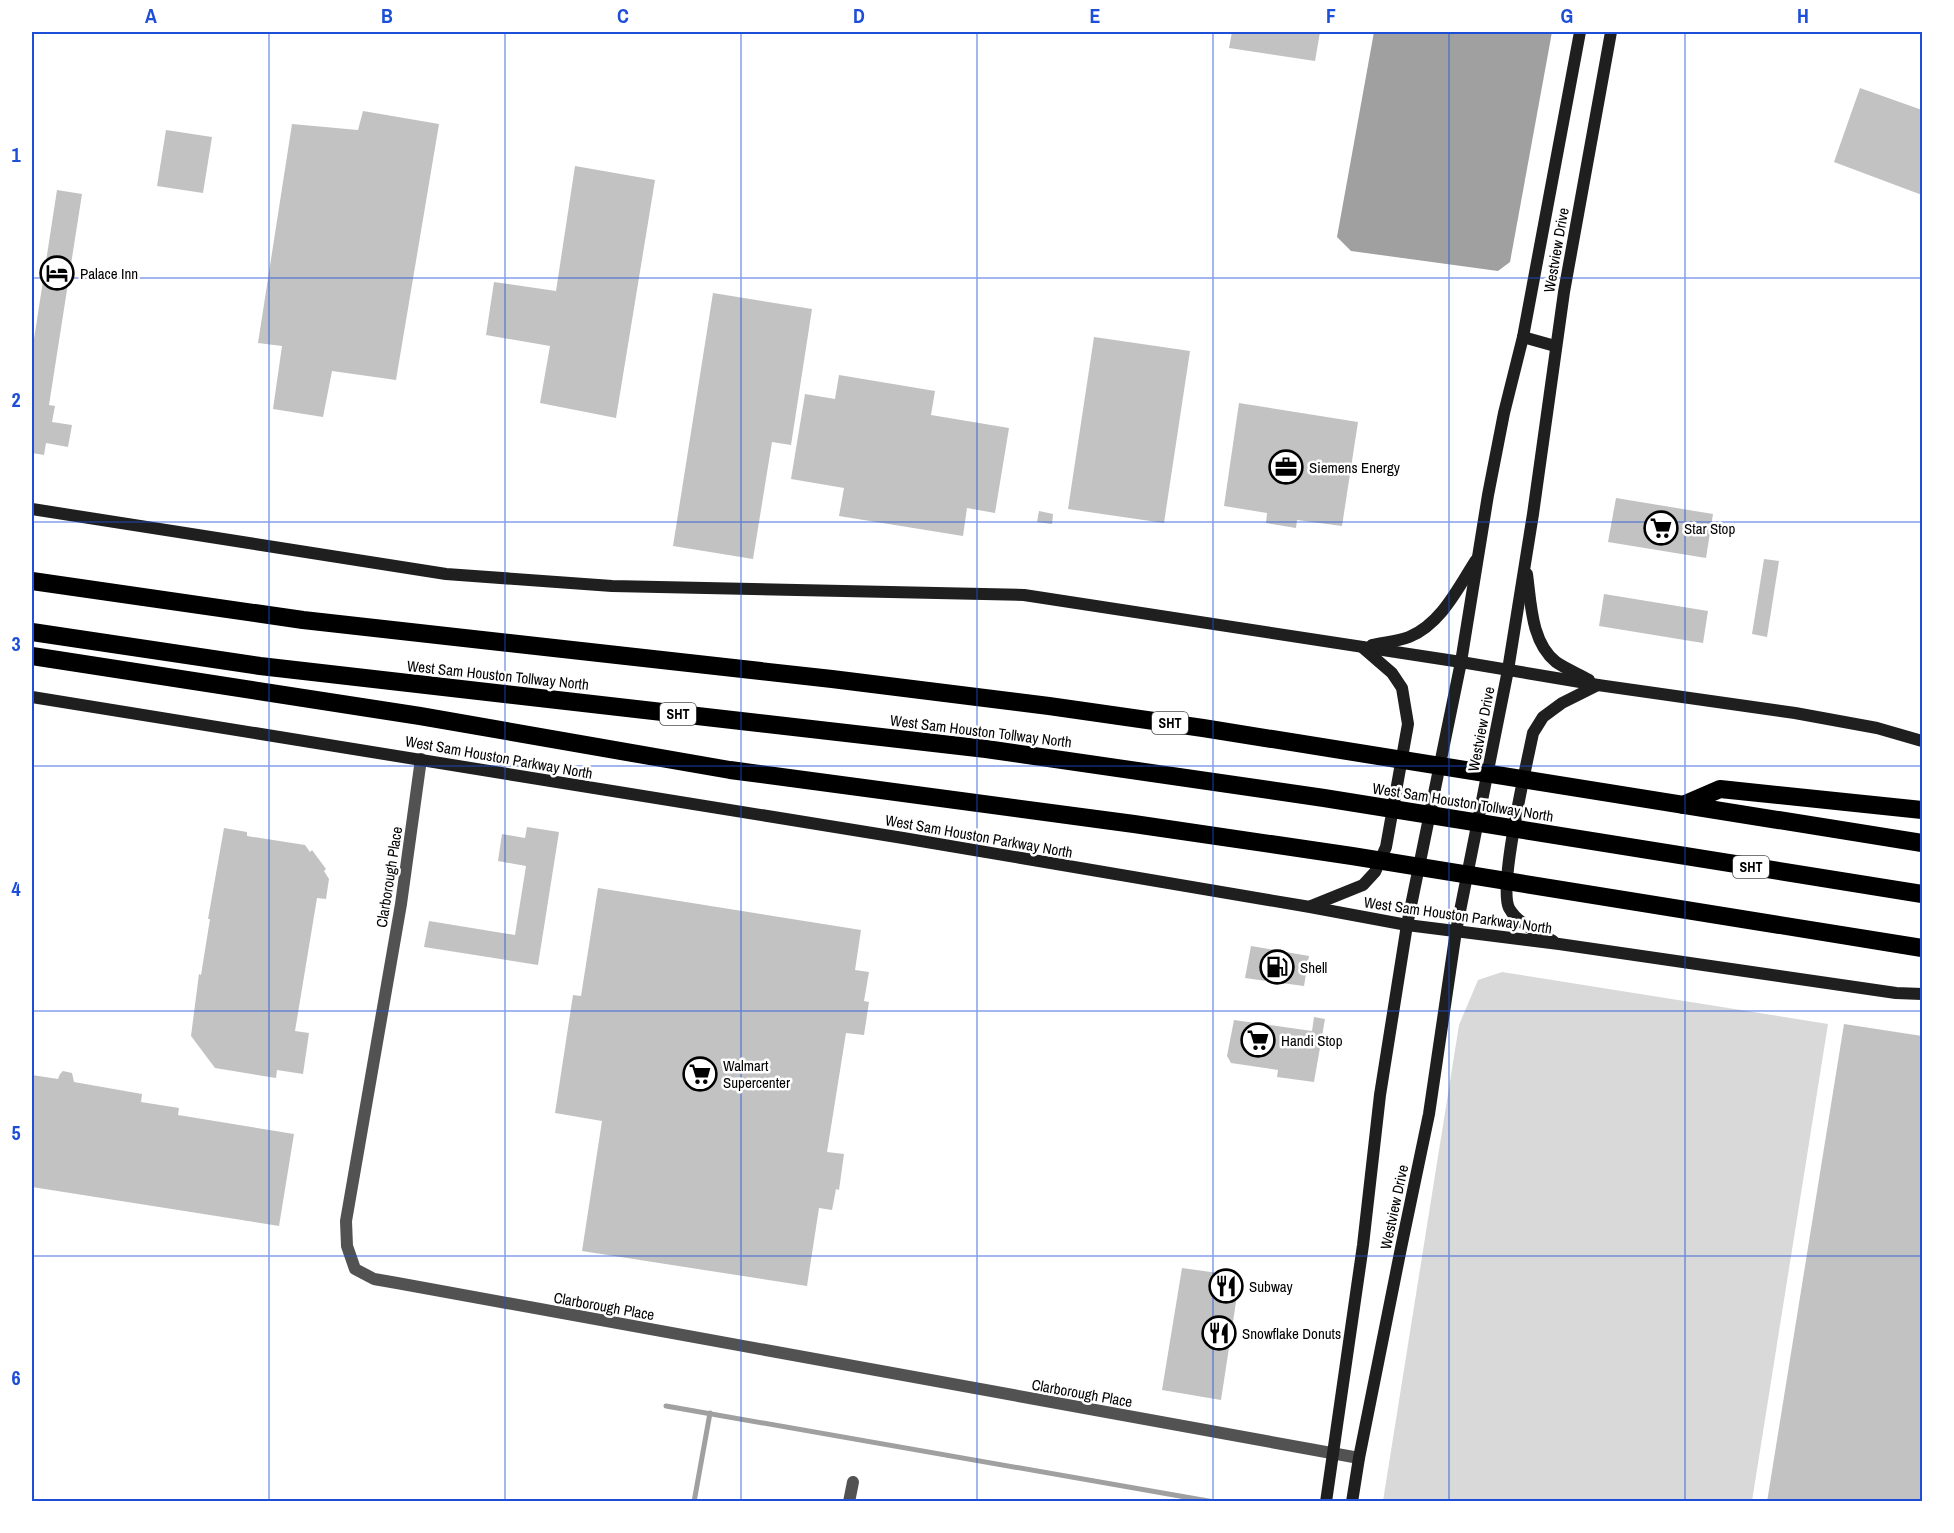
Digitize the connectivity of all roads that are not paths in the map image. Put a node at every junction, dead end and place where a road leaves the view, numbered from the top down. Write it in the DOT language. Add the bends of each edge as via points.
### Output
graph roads {
  1 [pos="1580,32"];
  2 [pos="1611,32"];
  3 [pos="1523,337"];
  4 [pos="1555,346"];
  5 [pos="32,509"];
  6 [pos="1478,557"];
  7 [pos="1525,564"];
  8 [pos="32,581"];
  9 [pos="32,632"];
  10 [pos="1362,646"];
  11 [pos="32,656"];
  12 [pos="1461,662"];
  13 [pos="1508,670"];
  14 [pos="1598,685"];
  15 [pos="32,697"];
  16 [pos="1877,728"];
  17 [pos="1923,735"];
  18 [pos="1923,741"];
  19 [pos="421,759"];
  20 [pos="1683,805"];
  21 [pos="1923,810"];
  22 [pos="1923,843"];
  23 [pos="1923,894"];
  24 [pos="1310,907"];
  25 [pos="1407,925"];
  26 [pos="1456,931"];
  27 [pos="1559,944"];
  28 [pos="1923,948"];
  29 [pos="1923,996"];
  30 [pos="1333,1453"];
  31 [pos="1359,1458"];
  32 [pos="853,1482"];
  33 [pos="849,1502"];
  34 [pos="1326,1502"];
  35 [pos="1352,1502"];
  1 -- 3 [label="main road, Westview Drive"];
  2 -- 4 [label="main road, Westview Drive"];
  3 -- 4 [label="main road"];
  3 -- 6 [label="main road, Westview Drive" via="1504,413"];
  4 -- 7 [label="main road, Westview Drive"];
  5 -- 10 [label="main road" via="446,574 612,586 1024,595"];
  6 -- 10 [label="main road" via="1428,625 1408,637"];
  6 -- 12 [label="main road, Westview Drive"];
  7 -- 13 [label="main road, Westview Drive"];
  7 -- 14 [label="main road" via="1535,627 1547,652 1556,662"];
  8 -- 20 [label="highway, SHT" via="313,621 957,694 1174,724"];
  9 -- 23 [label="highway, West Sam Houston Tollway North / SHT" via="260,666 986,748"];
  10 -- 12 [label="main road"];
  10 -- 24 [label="main road" via="1392,673 1402,688 1408,723 1386,847 1376,872 1363,885"];
  11 -- 28 [label="highway" via="396,712 730,770 1352,856"];
  12 -- 13 [label="main road"];
  12 -- 25 [label="main road, Westview Drive"];
  13 -- 14 [label="main road"];
  13 -- 26 [label="main road, Westview Drive"];
  14 -- 16 [label="main road"];
  14 -- 27 [label="main road" via="1543,717 1533,733 1508,870 1505,897 1510,910 1530,928"];
  15 -- 19 [label="main road, West Sam Houston Parkway North"];
  16 -- 17 [label="main road"];
  16 -- 18 [label="main road"];
  19 -- 24 [label="main road, West Sam Houston Parkway North"];
  19 -- 30 [label="street, Clarborough Place" via="401,904 346,1221 346,1246 355,1269 374,1279"];
  20 -- 21 [label="highway" via="1720,789"];
  20 -- 22 [label="highway, SHT"];
  24 -- 25 [label="main road, West Sam Houston Parkway North"];
  25 -- 26 [label="main road, West Sam Houston Parkway North"];
  25 -- 30 [label="main road, Westview Drive" via="1380,1095"];
  26 -- 27 [label="main road, West Sam Houston Parkway North"];
  26 -- 31 [label="main road, Westview Drive" via="1429,1114"];
  27 -- 29 [label="main road, West Sam Houston Parkway North"];
  30 -- 31 [label="street, Clarborough Place"];
  30 -- 34 [label="main road, Westview Drive"];
  31 -- 35 [label="main road, Westview Drive"];
  32 -- 33 [label="street"];
}
